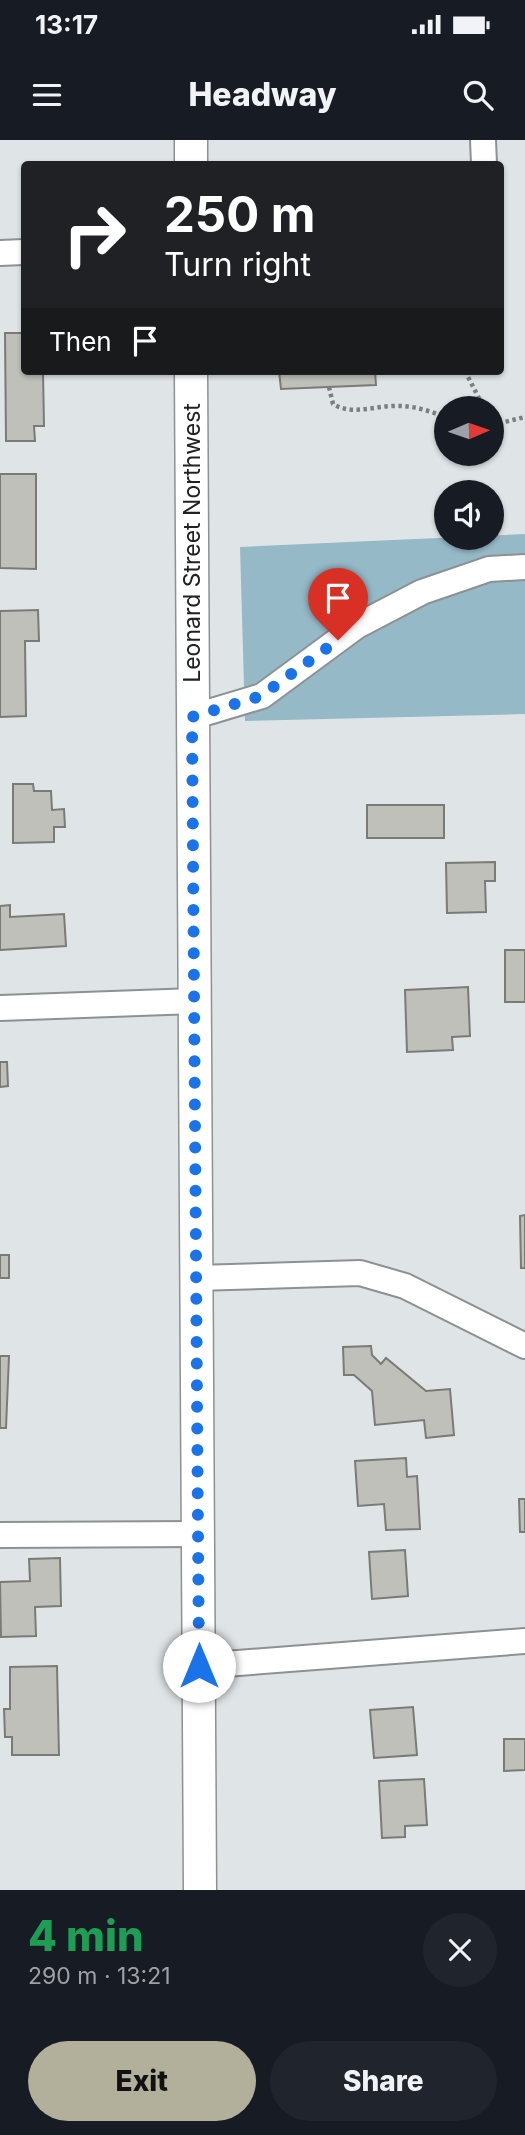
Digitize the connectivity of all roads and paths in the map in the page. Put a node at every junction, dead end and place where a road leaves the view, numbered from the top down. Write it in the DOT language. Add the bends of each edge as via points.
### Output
graph roads {
  1 [pos="191,140"];
  2 [pos="483,140"];
  3 [pos="191,161"];
  4 [pos="484,161"];
  5 [pos="21,252"];
  6 [pos="0,253"];
  7 [pos="191,375"];
  8 [pos="467,375"];
  9 [pos="329,387"];
  10 [pos="478,396"];
  11 [pos="434,412"];
  12 [pos="525,417"];
  13 [pos="504,422"];
  14 [pos="525,567"];
  15 [pos="192,717"];
  16 [pos="195,1002"];
  17 [pos="0,1008"];
  18 [pos="196,1278"];
  19 [pos="525,1346"];
  20 [pos="198,1534"];
  21 [pos="0,1535"];
  22 [pos="525,1641"];
  23 [pos="199,1666"];
  24 [pos="201,1890"];
  1 -- 3 [label="main road"];
  2 -- 4 [label="street"];
  5 -- 6 [label="street"];
  7 -- 15 [label="main road, Leonard Street Northwest"];
  8 -- 10 [label="path"];
  9 -- 11 [label="path" via="332,404 344,411 395,406"];
  12 -- 13 [label="path"];
  14 -- 15 [label="street" via="489,569 422,592 357,626 261,696"];
  15 -- 16 [label="main road, Leonard Street Northwest"];
  16 -- 17 [label="street"];
  16 -- 18 [label="main road, Leonard Street Northwest"];
  18 -- 19 [label="street" via="360,1273 405,1286"];
  18 -- 20 [label="main road, Leonard Street Northwest"];
  20 -- 21 [label="street"];
  20 -- 23 [label="main road, Leonard Street Northwest"];
  22 -- 23 [label="street"];
  23 -- 24 [label="main road, Leonard Street Northwest"];
}
